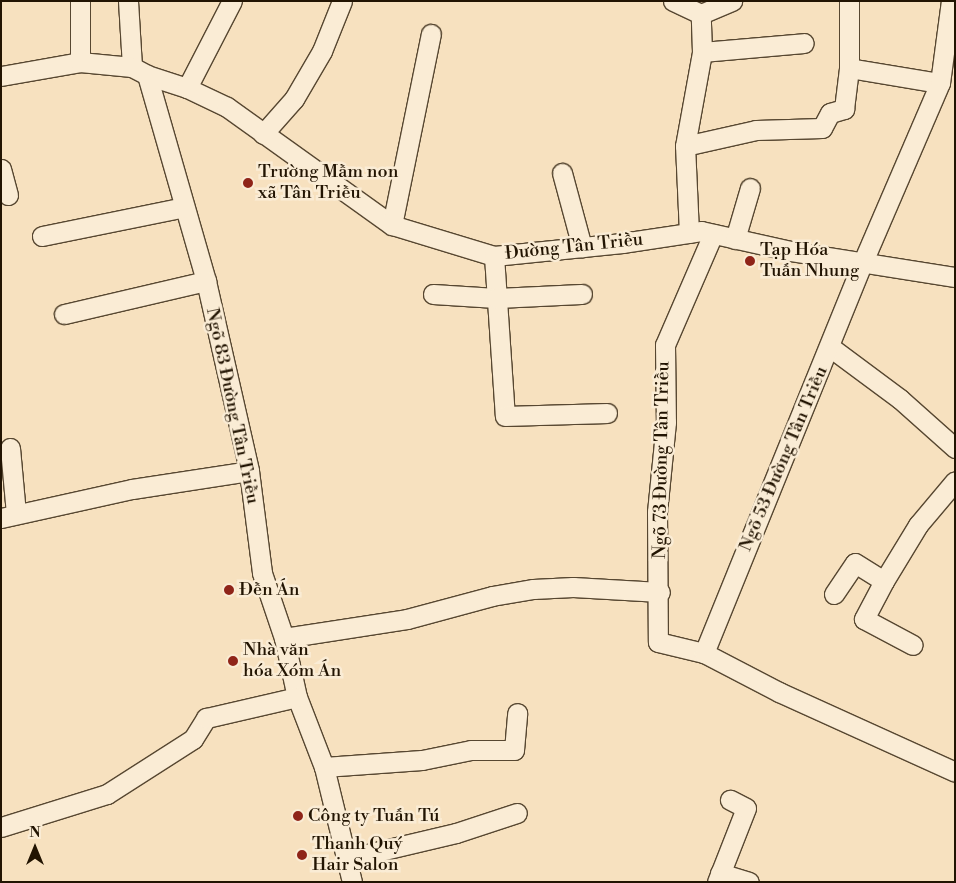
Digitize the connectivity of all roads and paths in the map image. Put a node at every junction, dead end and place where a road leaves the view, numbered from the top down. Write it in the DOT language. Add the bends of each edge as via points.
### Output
graph roads {
  1 [pos="80,1"];
  2 [pos="128,1"];
  3 [pos="232,1"];
  4 [pos="342,1"];
  5 [pos="673,1"];
  6 [pos="732,1"];
  7 [pos="849,1"];
  8 [pos="951,1"];
  9 [pos="701,14"];
  10 [pos="431,34"];
  11 [pos="804,43"];
  12 [pos="702,52"];
  13 [pos="80,62"];
  14 [pos="849,68"];
  15 [pos="139,71"];
  16 [pos="1,76"];
  17 [pos="940,83"];
  18 [pos="187,88"];
  19 [pos="264,134"];
  20 [pos="685,146"];
  21 [pos="1,168"];
  22 [pos="562,173"];
  23 [pos="750,188"];
  24 [pos="8,195"];
  25 [pos="184,208"];
  26 [pos="392,225"];
  27 [pos="688,233"];
  28 [pos="713,234"];
  29 [pos="42,236"];
  30 [pos="735,239"];
  31 [pos="582,247"];
  32 [pos="494,256"];
  33 [pos="862,264"];
  34 [pos="955,277"];
  35 [pos="206,281"];
  36 [pos="433,294"];
  37 [pos="582,294"];
  38 [pos="496,298"];
  39 [pos="64,314"];
  40 [pos="830,347"];
  41 [pos="607,413"];
  42 [pos="10,448"];
  43 [pos="955,448"];
  44 [pos="249,471"];
  45 [pos="955,481"];
  46 [pos="9,516"];
  47 [pos="884,581"];
  48 [pos="660,592"];
  49 [pos="834,594"];
  50 [pos="284,638"];
  51 [pos="913,645"];
  52 [pos="704,654"];
  53 [pos="297,697"];
  54 [pos="517,713"];
  55 [pos="324,767"];
  56 [pos="955,771"];
  57 [pos="730,800"];
  58 [pos="517,813"];
  59 [pos="1,827"];
  60 [pos="346,859"];
  61 [pos="719,878"];
  62 [pos="352,882"];
  63 [pos="749,882"];
  1 -- 13 [label="street"];
  2 -- 15 [label="street, Ngõ 83 Đường Tân Triều"];
  3 -- 18 [label="street"];
  4 -- 19 [label="street" via="322,51 294,99"];
  5 -- 9 [label="street"];
  6 -- 9 [label="street"];
  7 -- 14 [label="street"];
  8 -- 17 [label="street, Ngõ 53 Đường Tân Triều"];
  9 -- 12 [label="street"];
  10 -- 26 [label="street"];
  11 -- 12 [label="street"];
  12 -- 20 [label="street"];
  13 -- 15 [label="street, Đường Tân Triều"];
  13 -- 16 [label="street, Đường Tân Triều"];
  14 -- 17 [label="street"];
  14 -- 20 [label="street" via="844,109 830,113 822,128 756,130"];
  15 -- 18 [label="street, Đường Tân Triều"];
  15 -- 25 [label="street, Ngõ 83 Đường Tân Triều"];
  17 -- 33 [label="street, Ngõ 53 Đường Tân Triều"];
  18 -- 19 [label="street, Đường Tân Triều" via="226,108"];
  19 -- 26 [label="street, Đường Tân Triều"];
  20 -- 27 [label="street"];
  21 -- 24 [label="street"];
  22 -- 31 [label="street"];
  23 -- 30 [label="street"];
  25 -- 29 [label="street"];
  25 -- 35 [label="street, Ngõ 83 Đường Tân Triều"];
  26 -- 32 [label="street, Đường Tân Triều"];
  27 -- 28 [label="street, Đường Tân Triều"];
  27 -- 31 [label="street, Đường Tân Triều"];
  28 -- 30 [label="street, Đường Tân Triều"];
  28 -- 48 [label="street, Ngõ 73 Đường Tân Triều" via="665,345 666,422 657,512"];
  30 -- 33 [label="street, Đường Tân Triều"];
  31 -- 32 [label="street, Đường Tân Triều"];
  32 -- 38 [label="street"];
  33 -- 34 [label="street, Đường Tân Triều"];
  33 -- 40 [label="street, Ngõ 53 Đường Tân Triều"];
  35 -- 39 [label="street"];
  35 -- 44 [label="street, Ngõ 83 Đường Tân Triều"];
  36 -- 38 [label="street"];
  37 -- 38 [label="street"];
  38 -- 41 [label="street" via="505,416"];
  40 -- 43 [label="street" via="900,399"];
  40 -- 52 [label="street, Ngõ 53 Đường Tân Triều"];
  42 -- 46 [label="street"];
  44 -- 46 [label="street" via="132,489"];
  44 -- 50 [label="street, Ngõ 83 Đường Tân Triều" via="262,573"];
  45 -- 47 [label="street" via="918,525"];
  47 -- 49 [label="street" via="854,562"];
  47 -- 51 [label="street" via="864,619"];
  48 -- 50 [label="street" via="573,587 533,589 492,596 407,619"];
  48 -- 52 [label="street, Ngõ 73 Đường Tân Triều" via="658,642"];
  50 -- 53 [label="street, Ngõ 83 Đường Tân Triều"];
  52 -- 56 [label="street, Ngõ 73 Đường Tân Triều" via="779,692"];
  53 -- 55 [label="street, Ngõ 83 Đường Tân Triều"];
  53 -- 59 [label="street" via="206,718 193,739 107,794"];
  54 -- 55 [label="street" via="514,750 471,750 422,760"];
  55 -- 60 [label="street, Ngõ 83 Đường Tân Triều"];
  57 -- 61 [label="street" via="746,808"];
  58 -- 60 [label="street" via="456,833"];
  60 -- 62 [label="street, Ngõ 83 Đường Tân Triều"];
  61 -- 63 [label="street"];
}
